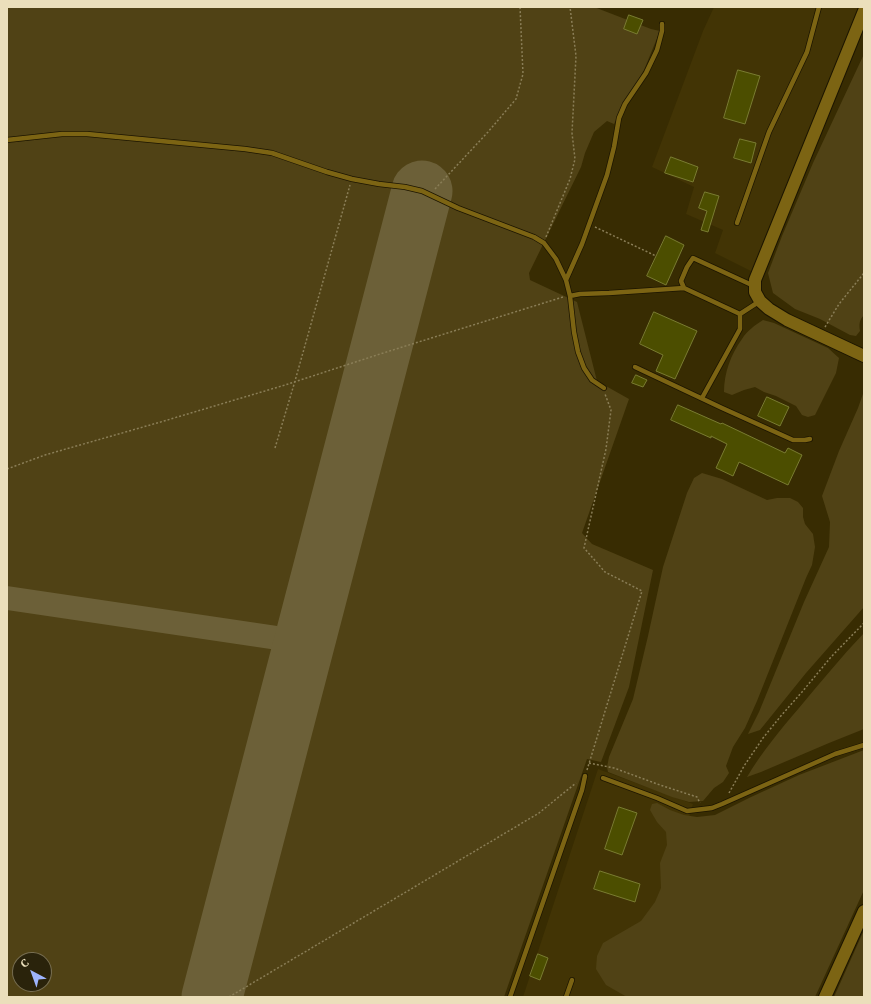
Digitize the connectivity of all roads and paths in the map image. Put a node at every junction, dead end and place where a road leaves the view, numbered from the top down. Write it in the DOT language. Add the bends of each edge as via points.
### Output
graph roads {
  1 [pos="520,7"];
  2 [pos="570,7"];
  3 [pos="819,7"];
  4 [pos="864,11"];
  5 [pos="662,24"];
  6 [pos="7,140"];
  7 [pos="352,179"];
  8 [pos="430,195"];
  9 [pos="737,223"];
  10 [pos="589,224"];
  11 [pos="544,243"];
  12 [pos="656,256"];
  13 [pos="864,273"];
  14 [pos="566,280"];
  15 [pos="755,286"];
  16 [pos="684,288"];
  17 [pos="570,296"];
  18 [pos="760,301"];
  19 [pos="740,314"];
  20 [pos="820,335"];
  21 [pos="864,356"];
  22 [pos="635,367"];
  23 [pos="295,381"];
  24 [pos="604,388"];
  25 [pos="702,398"];
  26 [pos="810,438"];
  27 [pos="275,448"];
  28 [pos="7,469"];
  29 [pos="864,623"];
  30 [pos="864,745"];
  31 [pos="589,763"];
  32 [pos="585,776"];
  33 [pos="603,778"];
  34 [pos="722,804"];
  35 [pos="702,809"];
  36 [pos="864,911"];
  37 [pos="572,980"];
  38 [pos="229,997"];
  39 [pos="510,997"];
  40 [pos="566,997"];
  41 [pos="825,997"];
  1 -- 8 [label="path" via="523,74 516,99"];
  2 -- 11 [label="path" via="576,56 572,133 575,159 570,179"];
  3 -- 9 [label="lane" via="807,52 769,132"];
  4 -- 15 [label="street" via="760,266"];
  5 -- 10 [label="lane" via="657,50 618,118 607,175"];
  6 -- 7 [label="lane" via="87,134 245,149 272,153"];
  7 -- 8 [label="lane" via="405,187"];
  7 -- 23 [label="path"];
  8 -- 11 [label="lane" via="534,236"];
  10 -- 12 [label="path"];
  10 -- 14 [label="lane"];
  11 -- 14 [label="lane" via="556,259"];
  13 -- 20 [label="path" via="839,304"];
  14 -- 17 [label="lane"];
  15 -- 16 [label="lane" via="693,258 681,281"];
  15 -- 18 [label="street"];
  16 -- 17 [label="lane"];
  16 -- 19 [label="lane"];
  17 -- 23 [label="path" via="536,304"];
  17 -- 24 [label="lane" via="578,352 592,380"];
  18 -- 19 [label="lane"];
  18 -- 20 [label="street" via="769,310"];
  19 -- 25 [label="lane" via="740,329"];
  20 -- 21 [label="street"];
  22 -- 25 [label="lane"];
  23 -- 27 [label="path"];
  23 -- 28 [label="path" via="45,455"];
  24 -- 31 [label="path" via="611,410 606,449 584,548 605,572 642,591"];
  25 -- 26 [label="lane" via="793,440"];
  29 -- 34 [label="path" via="763,738"];
  30 -- 34 [label="lane" via="835,754"];
  31 -- 32 [label="path"];
  31 -- 35 [label="path" via="614,768 698,797"];
  32 -- 38 [label="path" via="539,813"];
  32 -- 39 [label="lane"];
  33 -- 35 [label="lane" via="687,811"];
  34 -- 35 [label="lane"];
  36 -- 41 [label="street"];
  37 -- 40 [label="lane"];
}
